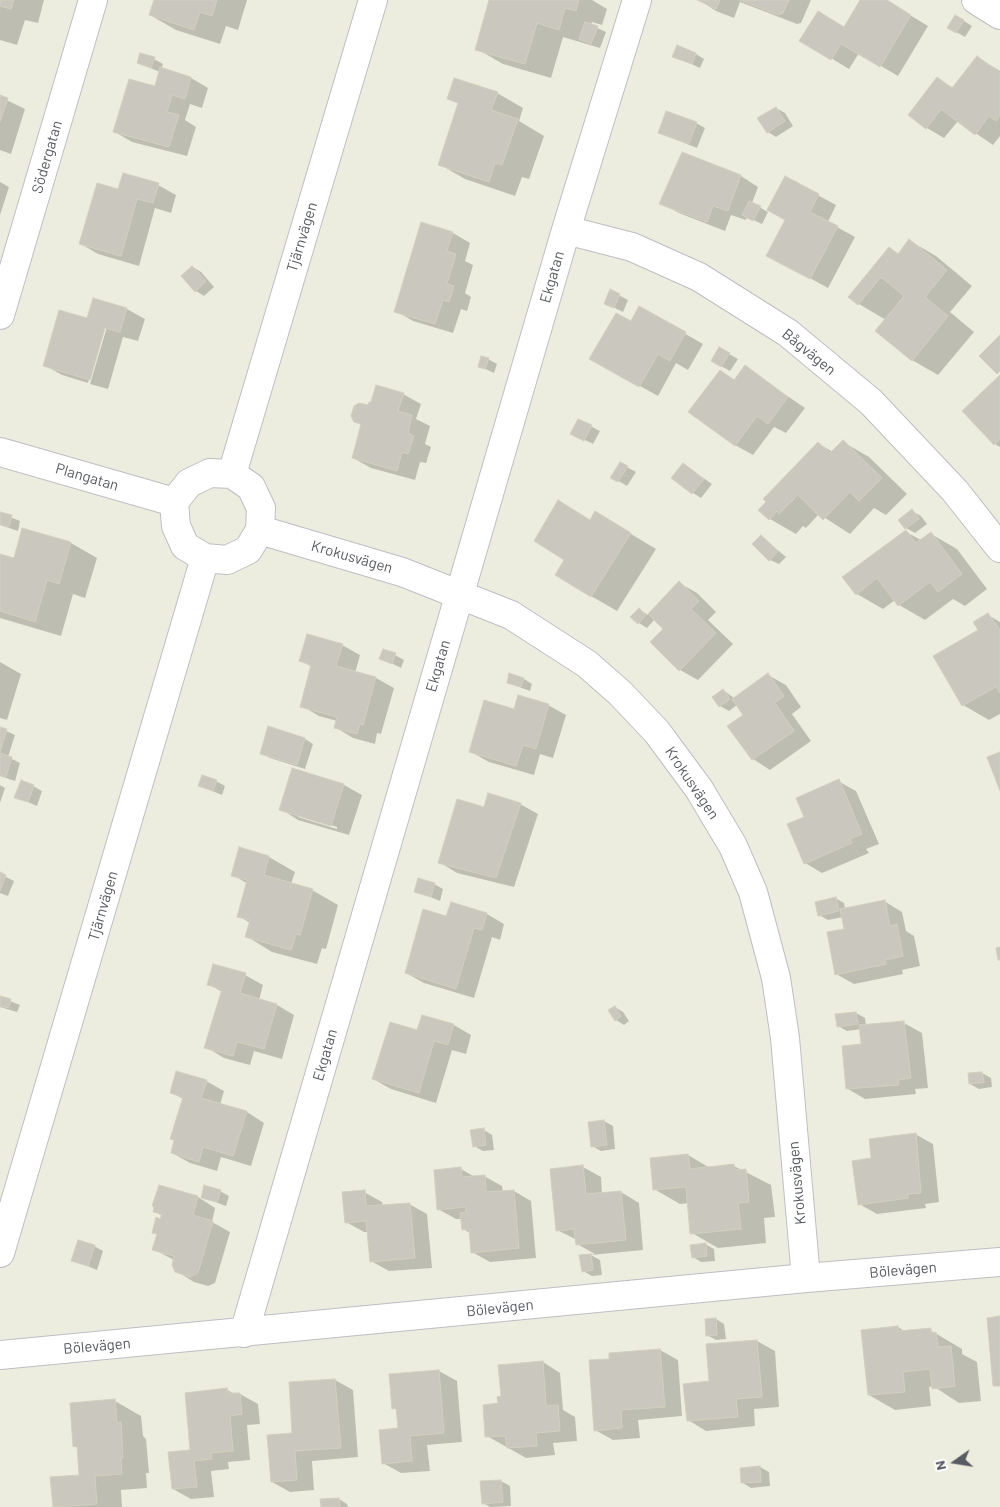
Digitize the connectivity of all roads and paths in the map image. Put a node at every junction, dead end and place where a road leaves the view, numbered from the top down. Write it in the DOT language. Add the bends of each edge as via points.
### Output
graph roads {
  1 [pos="93,0"];
  2 [pos="372,0"];
  3 [pos="637,0"];
  4 [pos="976,0"];
  5 [pos="1000,15"];
  6 [pos="566,230"];
  7 [pos="0,315"];
  8 [pos="0,452"];
  9 [pos="232,474"];
  10 [pos="174,502"];
  11 [pos="260,530"];
  12 [pos="1000,548"];
  13 [pos="204,558"];
  14 [pos="460,593"];
  15 [pos="0,1253"];
  16 [pos="1000,1262"];
  17 [pos="806,1278"];
  18 [pos="244,1333"];
  19 [pos="0,1354"];
  1 -- 7 [label="street, Södergatan"];
  2 -- 9 [label="street, Tjärnvägen"];
  3 -- 6 [label="street, Ekgatan"];
  4 -- 5 [label="street"];
  6 -- 12 [label="street, Bågvägen" via="632,247 699,277 788,333 871,402 955,491"];
  6 -- 14 [label="street, Ekgatan"];
  8 -- 10 [label="street, Plangatan"];
  9 -- 10 [label="street" via="210,473 189,483"];
  9 -- 11 [label="street" via="251,487 255,494 261,508"];
  10 -- 13 [label="street" via="176,526 185,546"];
  11 -- 13 [label="street" via="248,550 227,560"];
  11 -- 14 [label="street, Krokusvägen" via="402,572"];
  13 -- 15 [label="street, Tjärnvägen"];
  14 -- 17 [label="street, Krokusvägen" via="511,615 587,664 620,693 657,732 694,782 733,846 753,892 776,978 785,1038"];
  14 -- 18 [label="street, Ekgatan"];
  16 -- 17 [label="street, Bölevägen"];
  17 -- 18 [label="street, Bölevägen"];
  18 -- 19 [label="street, Bölevägen"];
}
